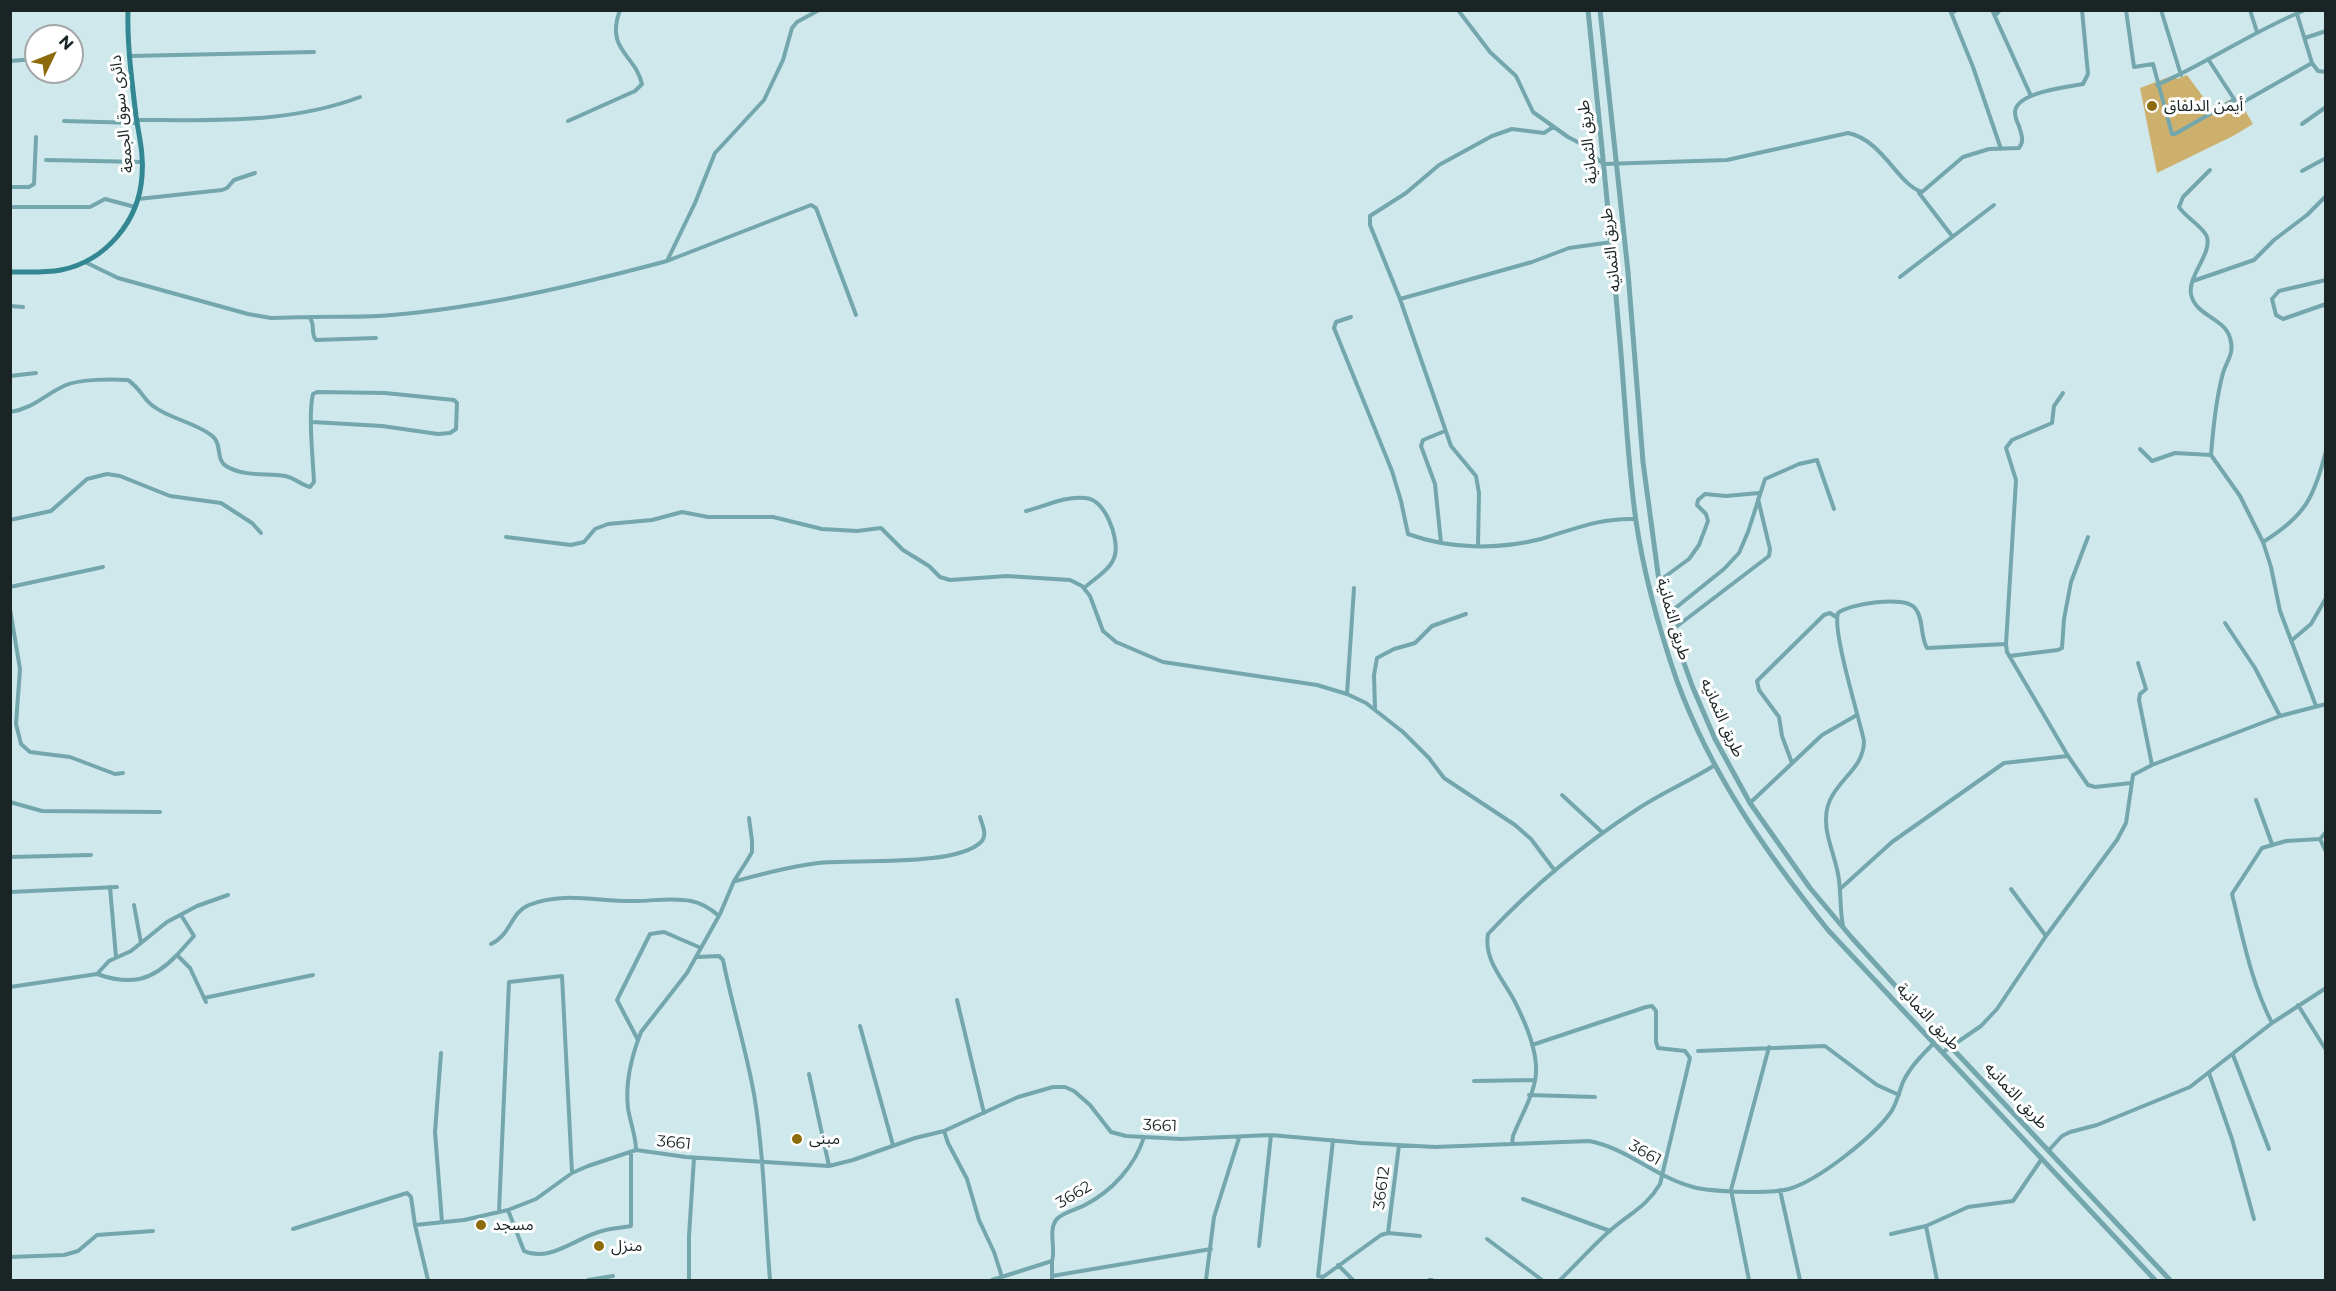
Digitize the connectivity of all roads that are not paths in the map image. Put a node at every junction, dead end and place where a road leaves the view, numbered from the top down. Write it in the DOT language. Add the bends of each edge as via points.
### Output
graph roads {
  1 [pos="128,10"];
  2 [pos="620,10"];
  3 [pos="819,10"];
  4 [pos="1458,10"];
  5 [pos="1588,10"];
  6 [pos="1600,10"];
  7 [pos="1957,10"];
  8 [pos="1992,10"];
  9 [pos="2000,10"];
  10 [pos="2082,10"];
  11 [pos="2126,10"];
  12 [pos="2161,10"];
  13 [pos="2250,10"];
  14 [pos="2305,10"];
  15 [pos="1950,12"];
  16 [pos="2297,14"];
  17 [pos="1995,16"];
  18 [pos="2325,31"];
  19 [pos="2257,32"];
  20 [pos="2305,38"];
  21 [pos="314,52"];
  22 [pos="129,56"];
  23 [pos="2208,59"];
  24 [pos="2312,63"];
  25 [pos="2325,72"];
  26 [pos="2181,75"];
  27 [pos="2157,85"];
  28 [pos="2031,96"];
  29 [pos="360,97"];
  30 [pos="2234,100"];
  31 [pos="2325,107"];
  32 [pos="64,121"];
  33 [pos="137,121"];
  34 [pos="568,121"];
  35 [pos="2302,124"];
  36 [pos="1553,127"];
  37 [pos="36,137"];
  38 [pos="2001,149"];
  39 [pos="2325,159"];
  40 [pos="46,160"];
  41 [pos="142,162"];
  42 [pos="1616,162"];
  43 [pos="1604,164"];
  44 [pos="2210,170"];
  45 [pos="2302,171"];
  46 [pos="255,173"];
  47 [pos="10,187"];
  48 [pos="1919,192"];
  49 [pos="2325,196"];
  50 [pos="138,199"];
  51 [pos="1994,205"];
  52 [pos="10,207"];
  53 [pos="135,207"];
  54 [pos="1952,236"];
  55 [pos="1612,242"];
  56 [pos="667,261"];
  57 [pos="86,262"];
  58 [pos="10,272"];
  59 [pos="1900,277"];
  60 [pos="2193,280"];
  61 [pos="2325,280"];
  62 [pos="1400,299"];
  63 [pos="2325,304"];
  64 [pos="10,306"];
  65 [pos="23,307"];
  66 [pos="856,315"];
  67 [pos="309,317"];
  68 [pos="1351,317"];
  69 [pos="376,338"];
  70 [pos="36,373"];
  71 [pos="10,376"];
  72 [pos="2063,393"];
  73 [pos="10,412"];
  74 [pos="312,422"];
  75 [pos="1445,431"];
  76 [pos="2140,449"];
  77 [pos="2325,451"];
  78 [pos="2211,455"];
  79 [pos="1758,496"];
  80 [pos="1834,509"];
  81 [pos="1026,512"];
  82 [pos="1635,519"];
  83 [pos="10,520"];
  84 [pos="261,533"];
  85 [pos="506,537"];
  86 [pos="2088,537"];
  87 [pos="2263,542"];
  88 [pos="1442,543"];
  89 [pos="1478,546"];
  90 [pos="103,567"];
  91 [pos="1659,581"];
  92 [pos="10,587"];
  93 [pos="1084,588"];
  94 [pos="1354,588"];
  95 [pos="2325,598"];
  96 [pos="10,609"];
  97 [pos="1466,614"];
  98 [pos="1667,614"];
  99 [pos="1836,617"];
  100 [pos="12,622"];
  101 [pos="2225,623"];
  102 [pos="1672,630"];
  103 [pos="2291,641"];
  104 [pos="2006,644"];
  105 [pos="2009,656"];
  106 [pos="2138,663"];
  107 [pos="1347,694"];
  108 [pos="2325,704"];
  109 [pos="2316,706"];
  110 [pos="1375,708"];
  111 [pos="1857,715"];
  112 [pos="2280,716"];
  113 [pos="2068,756"];
  114 [pos="1792,763"];
  115 [pos="1715,765"];
  116 [pos="2152,765"];
  117 [pos="123,773"];
  118 [pos="2131,783"];
  119 [pos="1562,795"];
  120 [pos="2256,800"];
  121 [pos="10,802"];
  122 [pos="1750,803"];
  123 [pos="160,812"];
  124 [pos="980,817"];
  125 [pos="749,818"];
  126 [pos="2325,832"];
  127 [pos="1603,833"];
  128 [pos="2320,839"];
  129 [pos="2272,844"];
  130 [pos="2325,852"];
  131 [pos="91,855"];
  132 [pos="10,857"];
  133 [pos="1555,871"];
  134 [pos="734,881"];
  135 [pos="110,887"];
  136 [pos="117,887"];
  137 [pos="1840,890"];
  138 [pos="2011,890"];
  139 [pos="10,892"];
  140 [pos="228,895"];
  141 [pos="134,905"];
  142 [pos="181,915"];
  143 [pos="719,916"];
  144 [pos="1843,927"];
  145 [pos="2046,936"];
  146 [pos="141,944"];
  147 [pos="491,944"];
  148 [pos="701,948"];
  149 [pos="177,955"];
  150 [pos="116,957"];
  151 [pos="696,957"];
  152 [pos="97,974"];
  153 [pos="313,975"];
  154 [pos="10,987"];
  155 [pos="2325,988"];
  156 [pos="957,1000"];
  157 [pos="2298,1005"];
  158 [pos="2272,1023"];
  159 [pos="860,1026"];
  160 [pos="638,1041"];
  161 [pos="1934,1043"];
  162 [pos="1532,1045"];
  163 [pos="1950,1046"];
  164 [pos="1769,1047"];
  165 [pos="2325,1050"];
  166 [pos="1698,1051"];
  167 [pos="1943,1052"];
  168 [pos="441,1053"];
  169 [pos="2233,1055"];
  170 [pos="809,1074"];
  171 [pos="2209,1074"];
  172 [pos="1534,1080"];
  173 [pos="1474,1081"];
  174 [pos="1529,1095"];
  175 [pos="1899,1095"];
  176 [pos="1595,1097"];
  177 [pos="984,1113"];
  178 [pos="944,1131"];
  179 [pos="1271,1135"];
  180 [pos="1144,1137"];
  181 [pos="1239,1138"];
  182 [pos="1333,1140"];
  183 [pos="1512,1144"];
  184 [pos="893,1145"];
  185 [pos="1399,1145"];
  186 [pos="2269,1149"];
  187 [pos="2049,1150"];
  188 [pos="634,1151"];
  189 [pos="694,1158"];
  190 [pos="2041,1160"];
  191 [pos="761,1162"];
  192 [pos="829,1166"];
  193 [pos="572,1173"];
  194 [pos="1661,1176"];
  195 [pos="1731,1190"];
  196 [pos="1780,1190"];
  197 [pos="1523,1198"];
  198 [pos="508,1210"];
  199 [pos="499,1212"];
  200 [pos="2254,1218"];
  201 [pos="442,1222"];
  202 [pos="415,1225"];
  203 [pos="1926,1226"];
  204 [pos="293,1229"];
  205 [pos="153,1231"];
  206 [pos="1610,1231"];
  207 [pos="1388,1233"];
  208 [pos="1892,1234"];
  209 [pos="1420,1236"];
  210 [pos="1487,1239"];
  211 [pos="1259,1246"];
  212 [pos="1211,1249"];
  213 [pos="10,1257"];
  214 [pos="1052,1261"];
  215 [pos="1338,1265"];
  216 [pos="614,1275"];
  217 [pos="1002,1277"];
  218 [pos="1052,1278"];
  219 [pos="428,1281"];
  220 [pos="588,1281"];
  221 [pos="688,1281"];
  222 [pos="770,1281"];
  223 [pos="992,1281"];
  224 [pos="1206,1281"];
  225 [pos="1353,1281"];
  226 [pos="1542,1281"];
  227 [pos="1560,1281"];
  228 [pos="1749,1281"];
  229 [pos="1800,1281"];
  230 [pos="1937,1281"];
  231 [pos="2155,1281"];
  232 [pos="2170,1281"];
  1 -- 22 [label="main road, دائرى سوق الجمعة"];
  2 -- 34 [label="street" via="618,42 642,84 635,91"];
  3 -- 56 [label="street" via="792,28 783,60 764,100 715,153"];
  4 -- 36 [label="street" via="1490,52 1516,76 1528,106"];
  5 -- 43 [label="street, طريق الثمانية"];
  6 -- 42 [label="street, طريق الثمانيه"];
  7 -- 15 [label="street"];
  8 -- 17 [label="street"];
  9 -- 17 [label="street"];
  10 -- 28 [label="street" via="2087,79 2083,84"];
  11 -- 27 [label="street" via="2134,67 2153,64"];
  12 -- 26 [label="street"];
  13 -- 19 [label="street"];
  14 -- 16 [label="street"];
  15 -- 38 [label="street"];
  16 -- 19 [label="street"];
  16 -- 20 [label="street"];
  17 -- 28 [label="street"];
  18 -- 20 [label="street"];
  19 -- 23 [label="street"];
  20 -- 24 [label="street"];
  21 -- 22 [label="street"];
  22 -- 33 [label="main road, دائرى سوق الجمعة"];
  23 -- 26 [label="street"];
  23 -- 30 [label="street"];
  24 -- 25 [label="street" via="2318,71"];
  24 -- 30 [label="street" via="2238,105"];
  26 -- 27 [label="street"];
  27 -- 30 [label="street" via="2174,135"];
  28 -- 38 [label="street" via="2015,109 2021,146"];
  29 -- 33 [label="street" via="331,108 286,116"];
  31 -- 35 [label="street"];
  32 -- 33 [label="street"];
  33 -- 41 [label="main road, دائرى سوق الجمعة"];
  36 -- 43 [label="street" via="1589,148"];
  36 -- 62 [label="street" via="1544,133 1512,129 1492,136 1439,165 1370,216 1370,225"];
  37 -- 47 [label="street" via="34,184"];
  38 -- 48 [label="street" via="1963,157"];
  39 -- 45 [label="street"];
  40 -- 41 [label="street"];
  41 -- 50 [label="main road, دائرى سوق الجمعة"];
  42 -- 43 [label="street"];
  42 -- 48 [label="street" via="1727,160 1848,133 1875,147"];
  42 -- 91 [label="street, طريق الثمانيه" via="1643,462"];
  43 -- 55 [label="street, طريق الثمانية"];
  44 -- 60 [label="street" via="2180,202 2181,210 2207,238"];
  46 -- 50 [label="street" via="234,180 222,190"];
  48 -- 54 [label="street"];
  49 -- 60 [label="street" via="2254,260"];
  50 -- 53 [label="main road, دائرى سوق الجمعة"];
  51 -- 54 [label="street"];
  52 -- 53 [label="street" via="90,207 105,199"];
  53 -- 57 [label="main road, دائرى سوق الجمعة" via="117,236"];
  54 -- 59 [label="street"];
  55 -- 62 [label="street" via="1569,248"];
  55 -- 82 [label="street, طريق الثمانية"];
  56 -- 66 [label="street" via="811,205 816,208"];
  56 -- 67 [label="street" via="572,286 478,303 391,315"];
  57 -- 58 [label="main road, دائرى سوق الجمعة" via="58,271"];
  57 -- 67 [label="street" via="129,282 248,314"];
  60 -- 78 [label="street" via="2194,302 2225,328 2232,345 2223,376"];
  61 -- 63 [label="street" via="2279,291 2272,299 2276,315 2283,319"];
  62 -- 75 [label="street"];
  64 -- 65 [label="street"];
  67 -- 69 [label="street" via="316,340"];
  68 -- 88 [label="street" via="1337,321 1334,328 1392,471 1406,532"];
  70 -- 71 [label="street"];
  72 -- 104 [label="street" via="2054,406 2052,423 2012,440 2006,448 2016,480"];
  73 -- 74 [label="street" via="33,406 73,383 128,380 154,407 211,435 219,444 226,466 238,472 294,478 310,487 314,482"];
  74 -- 74 [label="street" via="450,433 456,429 457,403 385,393 317,392 311,400"];
  75 -- 88 [label="street" via="1426,438 1421,446 1435,484"];
  75 -- 89 [label="street" via="1455,452 1476,476"];
  76 -- 78 [label="street" via="2152,461 2175,453"];
  77 -- 87 [label="street" via="2305,509"];
  78 -- 87 [label="street" via="2240,496"];
  79 -- 80 [label="street" via="1767,477 1817,460"];
  79 -- 91 [label="street" via="1701,496 1697,505 1708,521 1699,545 1689,559"];
  79 -- 98 [label="street" via="1739,553"];
  79 -- 102 [label="street" via="1769,556"];
  81 -- 93 [label="street" via="1069,499 1087,498 1098,503 1108,517 1115,554 1109,567"];
  82 -- 89 [label="street" via="1596,521 1534,540"];
  82 -- 115 [label="street, طريق الثمانية" via="1657,620 1678,682"];
  83 -- 84 [label="street" via="51,511 87,479 107,474 170,496 221,503"];
  85 -- 93 [label="street" via="571,545 584,542 595,529 608,524 652,520 682,512 708,517 773,517 822,529 881,528 903,550 950,580 1046,578 1070,580"];
  86 -- 105 [label="street" via="2071,582 2062,648"];
  87 -- 103 [label="street" via="2275,597"];
  88 -- 89 [label="street"];
  90 -- 92 [label="street"];
  91 -- 98 [label="street, طريق الثمانيه"];
  93 -- 107 [label="street" via="1103,631 1116,642 1163,662 1300,682"];
  94 -- 107 [label="street"];
  95 -- 103 [label="street" via="2311,624"];
  96 -- 100 [label="street"];
  97 -- 110 [label="street" via="1432,626 1415,643 1377,658"];
  98 -- 102 [label="street, طريق الثمانيه"];
  99 -- 104 [label="street" via="1848,608 1887,601 1909,603 1916,610 1927,648"];
  99 -- 111 [label="street"];
  99 -- 114 [label="street" via="1829,613 1822,616 1757,681 1779,717"];
  100 -- 117 [label="street" via="20,669 16,724 21,744 30,752"];
  101 -- 112 [label="street"];
  102 -- 122 [label="street, طريق الثمانيه" via="1715,739"];
  103 -- 109 [label="street"];
  104 -- 105 [label="street"];
  105 -- 113 [label="street"];
  106 -- 116 [label="street" via="2146,689 2139,700"];
  107 -- 110 [label="street"];
  108 -- 109 [label="street"];
  109 -- 112 [label="street"];
  110 -- 133 [label="street" via="1444,777 1531,839"];
  111 -- 114 [label="street" via="1822,735"];
  111 -- 137 [label="street" via="1864,749 1828,809 1827,837"];
  112 -- 116 [label="street"];
  113 -- 118 [label="street" via="2091,787"];
  113 -- 137 [label="street" via="2004,764 1892,842"];
  114 -- 122 [label="street"];
  115 -- 127 [label="street" via="1640,807"];
  115 -- 161 [label="street, طريق الثمانية" via="1758,837 1797,891 1828,930"];
  116 -- 118 [label="street" via="2133,776"];
  118 -- 145 [label="street" via="2129,813 2120,835"];
  119 -- 127 [label="street"];
  120 -- 129 [label="street"];
  121 -- 123 [label="street" via="42,811"];
  122 -- 144 [label="street, طريق الثمانيه"];
  124 -- 134 [label="street" via="983,841 951,855 816,863"];
  125 -- 134 [label="street" via="752,852"];
  126 -- 128 [label="street"];
  127 -- 133 [label="street"];
  128 -- 129 [label="street"];
  128 -- 130 [label="street"];
  129 -- 158 [label="street" via="2262,848 2232,896 2253,978"];
  131 -- 132 [label="street"];
  133 -- 162 [label="street" via="1495,926 1486,943 1487,953 1517,1005"];
  134 -- 143 [label="street"];
  135 -- 136 [label="street"];
  135 -- 139 [label="street"];
  135 -- 150 [label="street"];
  137 -- 144 [label="street"];
  138 -- 145 [label="street"];
  140 -- 142 [label="street"];
  141 -- 146 [label="street"];
  142 -- 146 [label="street"];
  142 -- 149 [label="street" via="194,936"];
  143 -- 147 [label="street" via="704,905 682,899 562,899 528,906 517,914 502,938"];
  143 -- 148 [label="street"];
  144 -- 163 [label="street, طريق الثمانيه"];
  145 -- 163 [label="street" via="1997,1009 1974,1032"];
  146 -- 150 [label="street"];
  148 -- 151 [label="street"];
  148 -- 160 [label="street" via="664,932 650,934 617,1000"];
  149 -- 152 [label="street" via="165,968 137,980"];
  149 -- 153 [label="street" via="190,968 205,1000"];
  150 -- 152 [label="street"];
  151 -- 160 [label="street"];
  151 -- 191 [label="street" via="719,956 723,960 753,1091"];
  152 -- 154 [label="street"];
  155 -- 157 [label="street"];
  156 -- 177 [label="street"];
  157 -- 158 [label="street"];
  157 -- 165 [label="street"];
  158 -- 169 [label="street"];
  159 -- 184 [label="street"];
  160 -- 188 [label="street" via="628,1079"];
  161 -- 167 [label="street, طريق الثمانية"];
  161 -- 175 [label="street, 3661" via="1914,1063"];
  162 -- 172 [label="street" via="1537,1067"];
  162 -- 194 [label="street" via="1646,1006 1655,1008 1656,1045 1685,1051 1690,1058"];
  163 -- 167 [label="street"];
  163 -- 187 [label="street, طريق الثمانيه"];
  164 -- 166 [label="street"];
  164 -- 175 [label="street" via="1825,1046 1877,1085"];
  164 -- 195 [label="street"];
  167 -- 190 [label="street, طريق الثمانية"];
  168 -- 201 [label="street" via="435,1132"];
  169 -- 171 [label="street"];
  169 -- 186 [label="street"];
  170 -- 192 [label="street"];
  171 -- 187 [label="street" via="2160,1100 2062,1136"];
  171 -- 200 [label="street"];
  172 -- 173 [label="street"];
  172 -- 174 [label="street"];
  174 -- 176 [label="street"];
  174 -- 183 [label="street"];
  175 -- 196 [label="street, 3661" via="1891,1112 1848,1154 1798,1185"];
  177 -- 178 [label="street, 3661"];
  177 -- 180 [label="street, 3661" via="1032,1091 1065,1087 1090,1105 1111,1131 1126,1137"];
  178 -- 184 [label="street, 3661"];
  178 -- 217 [label="street" via="967,1179"];
  179 -- 181 [label="street, 3661"];
  179 -- 182 [label="street, 3661"];
  179 -- 211 [label="street"];
  180 -- 181 [label="street, 3661"];
  180 -- 214 [label="street, 3662" via="1138,1154 1114,1183 1057,1219"];
  181 -- 212 [label="street" via="1214,1217"];
  182 -- 185 [label="street, 3661"];
  182 -- 215 [label="street" via="1317,1274 1323,1276"];
  183 -- 185 [label="street, 3661"];
  183 -- 194 [label="street, 3661" via="1597,1142"];
  184 -- 192 [label="street, 3661"];
  185 -- 207 [label="street, 36612"];
  187 -- 232 [label="street, طريق الثمانيه"];
  188 -- 189 [label="street, 3661"];
  188 -- 193 [label="street, 3661"];
  188 -- 198 [label="street" via="631,1226 601,1231 562,1248 532,1254 524,1251"];
  189 -- 191 [label="street, 3661"];
  189 -- 221 [label="street"];
  190 -- 203 [label="street" via="2013,1201 1968,1206"];
  190 -- 231 [label="street, طريق الثمانية"];
  191 -- 192 [label="street, 3661"];
  191 -- 222 [label="street"];
  193 -- 198 [label="street, 3661" via="548,1192"];
  193 -- 199 [label="street" via="562,976 512,981 508,984"];
  194 -- 195 [label="street, 3661" via="1700,1189"];
  194 -- 206 [label="street" via="1646,1204"];
  195 -- 196 [label="street, 3661"];
  195 -- 228 [label="street"];
  196 -- 229 [label="street"];
  197 -- 206 [label="street"];
  198 -- 199 [label="street, 3661"];
  199 -- 201 [label="street, 3661"];
  201 -- 202 [label="street, 3661"];
  202 -- 204 [label="street" via="411,1197 406,1192"];
  202 -- 219 [label="street"];
  203 -- 208 [label="street"];
  203 -- 230 [label="street"];
  205 -- 213 [label="street" via="98,1235 78,1251 64,1255"];
  206 -- 227 [label="street"];
  207 -- 209 [label="street"];
  207 -- 215 [label="street"];
  210 -- 226 [label="street"];
  212 -- 218 [label="street"];
  212 -- 224 [label="street"];
  214 -- 217 [label="street"];
  214 -- 218 [label="street"];
  215 -- 225 [label="street"];
  216 -- 220 [label="street"];
  217 -- 223 [label="street"];
}
